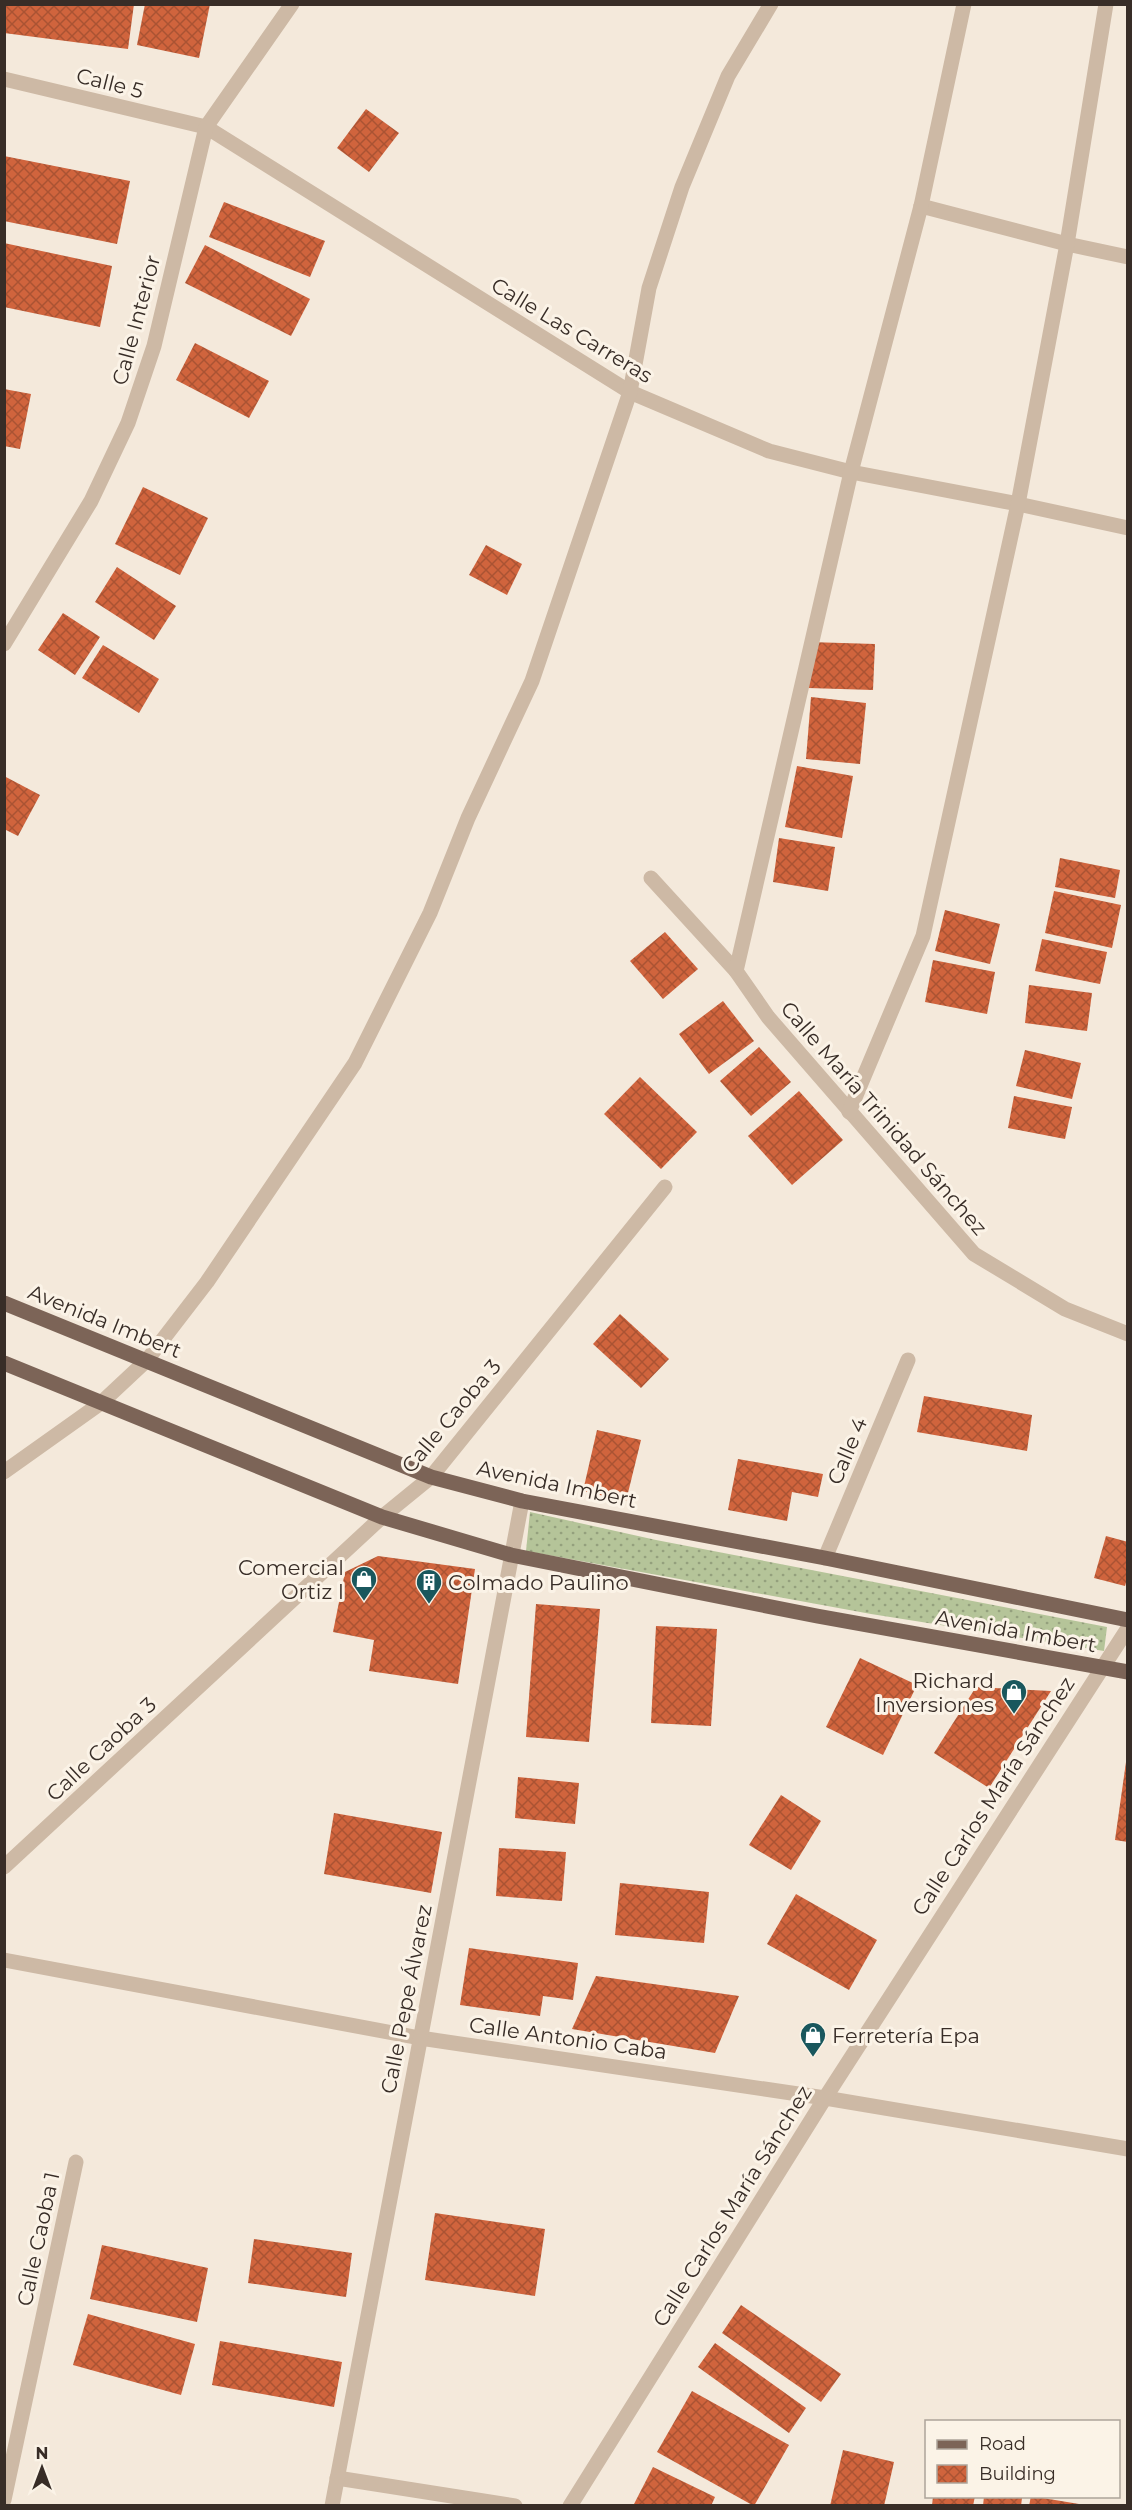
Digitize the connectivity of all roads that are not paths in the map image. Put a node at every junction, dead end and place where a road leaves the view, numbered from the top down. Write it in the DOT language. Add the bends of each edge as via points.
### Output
graph roads {
  1 [pos="292,4"];
  2 [pos="771,4"];
  3 [pos="964,4"];
  4 [pos="1106,4"];
  5 [pos="4,79"];
  6 [pos="206,127"];
  7 [pos="921,206"];
  8 [pos="1067,244"];
  9 [pos="1128,256"];
  10 [pos="630,392"];
  11 [pos="851,472"];
  12 [pos="1018,504"];
  13 [pos="1128,528"];
  14 [pos="4,644"];
  15 [pos="651,878"];
  16 [pos="736,970"];
  17 [pos="849,1112"];
  18 [pos="665,1187"];
  19 [pos="4,1303"];
  20 [pos="1128,1334"];
  21 [pos="147,1360"];
  22 [pos="908,1360"];
  23 [pos="4,1364"];
  24 [pos="101,1403"];
  25 [pos="4,1472"];
  26 [pos="431,1477"];
  27 [pos="522,1501"];
  28 [pos="382,1517"];
  29 [pos="511,1555"];
  30 [pos="825,1558"];
  31 [pos="1128,1620"];
  32 [pos="1128,1629"];
  33 [pos="1101,1667"];
  34 [pos="1128,1672"];
  35 [pos="4,1867"];
  36 [pos="4,1960"];
  37 [pos="420,2038"];
  38 [pos="825,2097"];
  39 [pos="1128,2149"];
  40 [pos="76,2162"];
  41 [pos="337,2478"];
  42 [pos="4,2500"];
  43 [pos="332,2505"];
  44 [pos="515,2505"];
  45 [pos="570,2505"];
  1 -- 6 [label="street, Calle Interior"];
  2 -- 10 [label="street" via="728,76 682,187 649,288"];
  3 -- 7 [label="street"];
  4 -- 8 [label="street"];
  5 -- 6 [label="street, Calle 5"];
  6 -- 10 [label="street, Calle Las Carreras"];
  6 -- 14 [label="street, Calle Interior" via="154,346 128,423 91,501"];
  7 -- 8 [label="street"];
  7 -- 11 [label="street"];
  8 -- 9 [label="street"];
  8 -- 12 [label="street"];
  10 -- 11 [label="street, Calle Las Carreras" via="769,452"];
  10 -- 21 [label="street" via="532,681 429,913 360,1053 207,1282"];
  11 -- 12 [label="street, Calle Las Carreras"];
  11 -- 16 [label="street"];
  12 -- 13 [label="street, Calle Las Carreras"];
  12 -- 17 [label="street" via="923,936"];
  15 -- 16 [label="street, Calle María Trinidad Sánchez"];
  16 -- 17 [label="street, Calle María Trinidad Sánchez" via="768,1017"];
  17 -- 20 [label="street, Calle María Trinidad Sánchez" via="974,1254 1065,1309"];
  18 -- 26 [label="street, Calle Caoba 3"];
  19 -- 21 [label="main road, Avenida Imbert"];
  21 -- 24 [label="street"];
  21 -- 26 [label="main road, Avenida Imbert"];
  22 -- 30 [label="street, Calle 4"];
  23 -- 24 [label="main road, Avenida Imbert"];
  24 -- 25 [label="street"];
  24 -- 28 [label="main road, Avenida Imbert"];
  26 -- 27 [label="main road, Avenida Imbert"];
  26 -- 28 [label="street, Calle Caoba 3"];
  27 -- 29 [label="street, Calle Pepe Álvarez"];
  27 -- 30 [label="main road, Avenida Imbert"];
  28 -- 29 [label="main road, Avenida Imbert"];
  28 -- 35 [label="street, Calle Caoba 3"];
  29 -- 33 [label="main road, Avenida Imbert"];
  29 -- 37 [label="street, Calle Pepe Álvarez"];
  30 -- 31 [label="main road, Avenida Imbert"];
  32 -- 33 [label="street, Calle Carlos María Sánchez"];
  33 -- 34 [label="main road, Avenida Imbert"];
  33 -- 38 [label="street, Calle Carlos María Sánchez"];
  36 -- 37 [label="street, Calle Antonio Caba"];
  37 -- 38 [label="street, Calle Antonio Caba"];
  37 -- 41 [label="street, Calle Pepe Álvarez"];
  38 -- 39 [label="street, Calle Antonio Caba"];
  38 -- 45 [label="street, Calle Carlos María Sánchez"];
  40 -- 42 [label="street, Calle Caoba 1"];
  41 -- 43 [label="street, Calle Pepe Álvarez"];
  41 -- 44 [label="street"];
}
